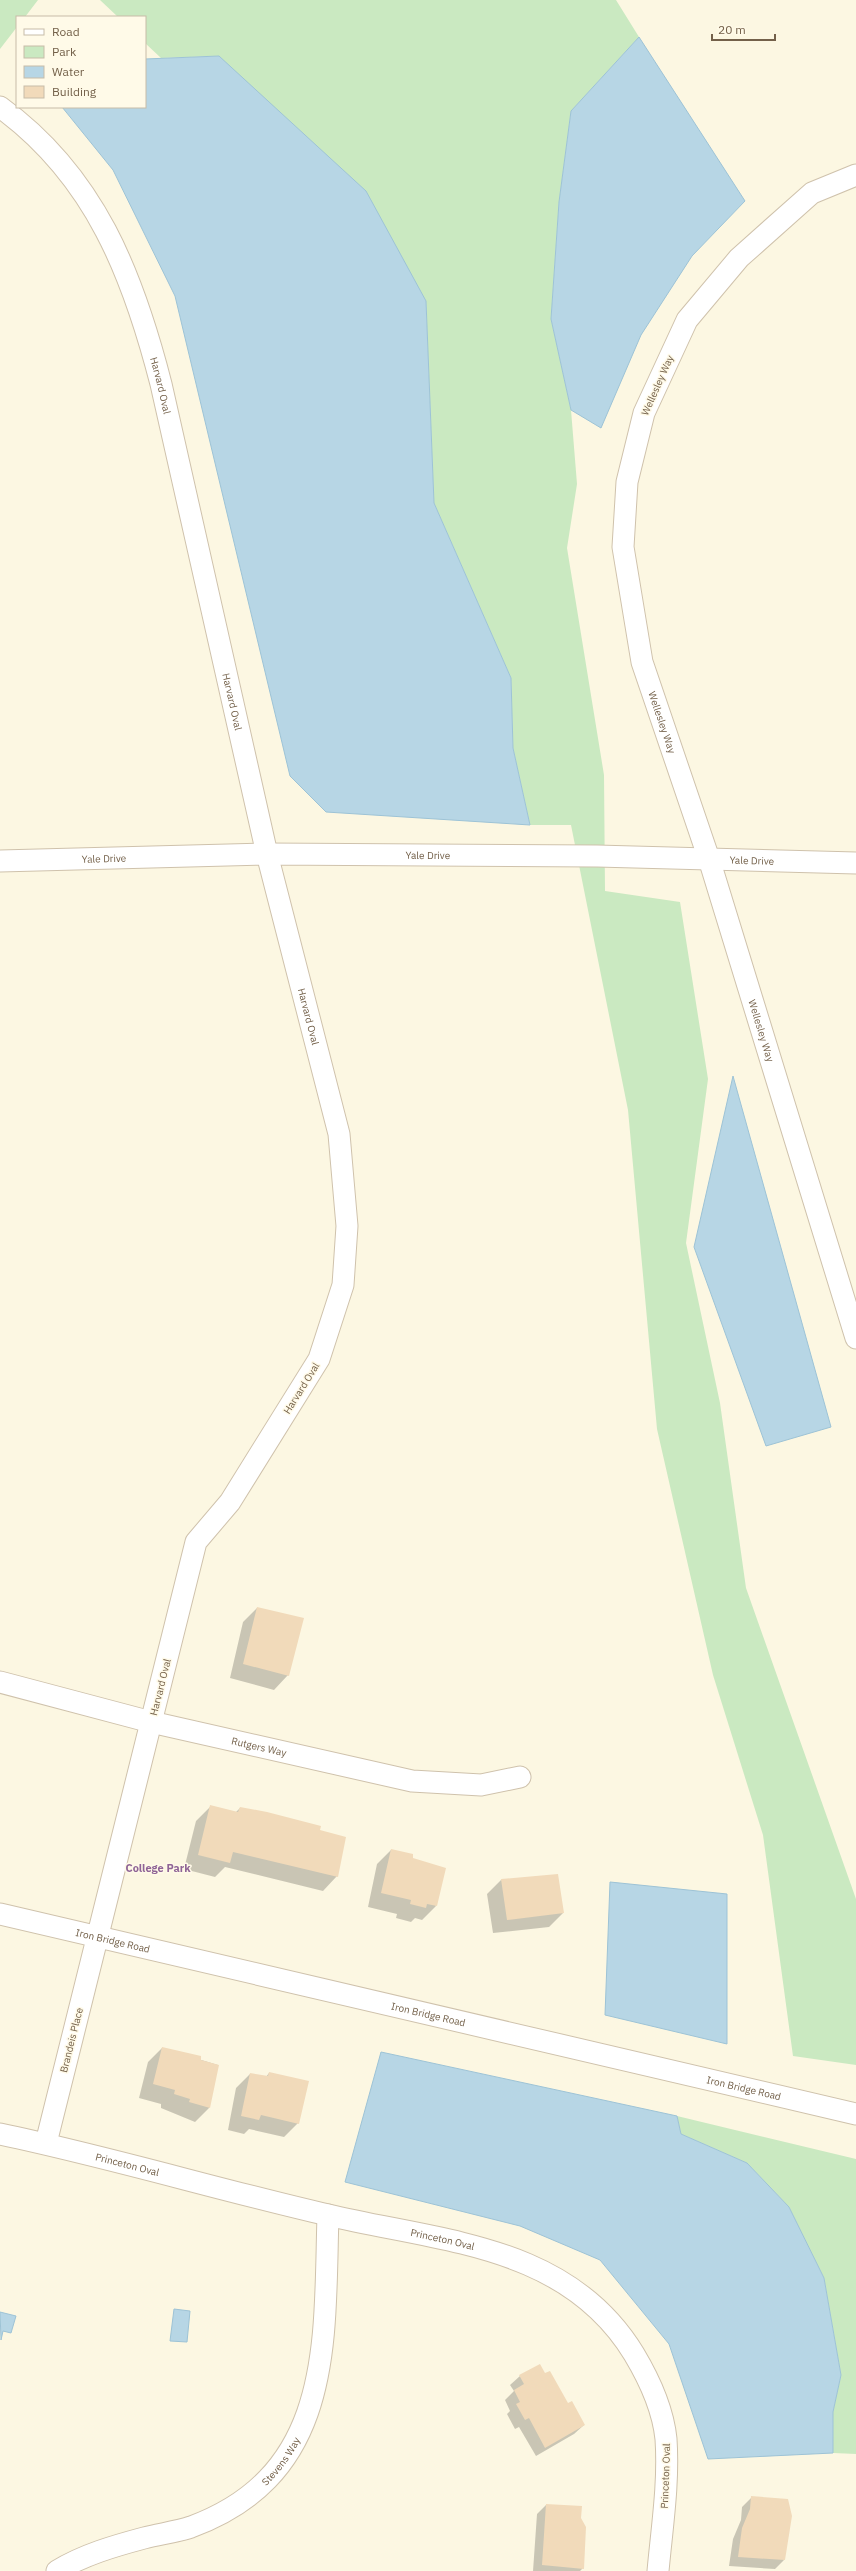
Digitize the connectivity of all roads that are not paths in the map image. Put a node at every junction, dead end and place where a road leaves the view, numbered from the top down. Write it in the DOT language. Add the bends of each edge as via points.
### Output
graph roads {
  1 [pos="0,107"];
  2 [pos="856,175"];
  3 [pos="267,854"];
  4 [pos="709,859"];
  5 [pos="0,861"];
  6 [pos="856,863"];
  7 [pos="856,1338"];
  8 [pos="0,1682"];
  9 [pos="151,1722"];
  10 [pos="520,1777"];
  11 [pos="0,1914"];
  12 [pos="97,1936"];
  13 [pos="856,2114"];
  14 [pos="0,2134"];
  15 [pos="46,2143"];
  16 [pos="328,2215"];
  17 [pos="57,2571"];
  18 [pos="658,2571"];
  1 -- 3 [label="street, Harvard Oval" via="53,153 83,191 105,228 145,322"];
  2 -- 4 [label="street, Wellesley Way" via="812,193 739,258 687,320 644,413 627,482 623,547 642,662"];
  3 -- 4 [label="street, Yale Drive"];
  3 -- 5 [label="street, Yale Drive"];
  3 -- 9 [label="street, Harvard Oval" via="338,1134 347,1226 343,1285 319,1359 230,1502 196,1542"];
  4 -- 6 [label="street, Yale Drive"];
  4 -- 7 [label="street, Wellesley Way"];
  8 -- 9 [label="street, Rutgers Way"];
  9 -- 10 [label="street, Rutgers Way" via="412,1781 481,1785"];
  9 -- 12 [label="street, Harvard Oval"];
  11 -- 12 [label="street, Iron Bridge Road"];
  12 -- 13 [label="street, Iron Bridge Road"];
  12 -- 15 [label="street, Brandeis Place"];
  14 -- 15 [label="street, Princeton Oval"];
  15 -- 16 [label="street, Princeton Oval"];
  16 -- 17 [label="street, Stevens Way" via="324,2345 317,2387 303,2425 282,2461 257,2488 230,2508 190,2527 99,2551"];
  16 -- 18 [label="street, Princeton Oval" via="517,2258 572,2288 599,2308 624,2338 640,2364 655,2397 666,2437 666,2484"];
}
